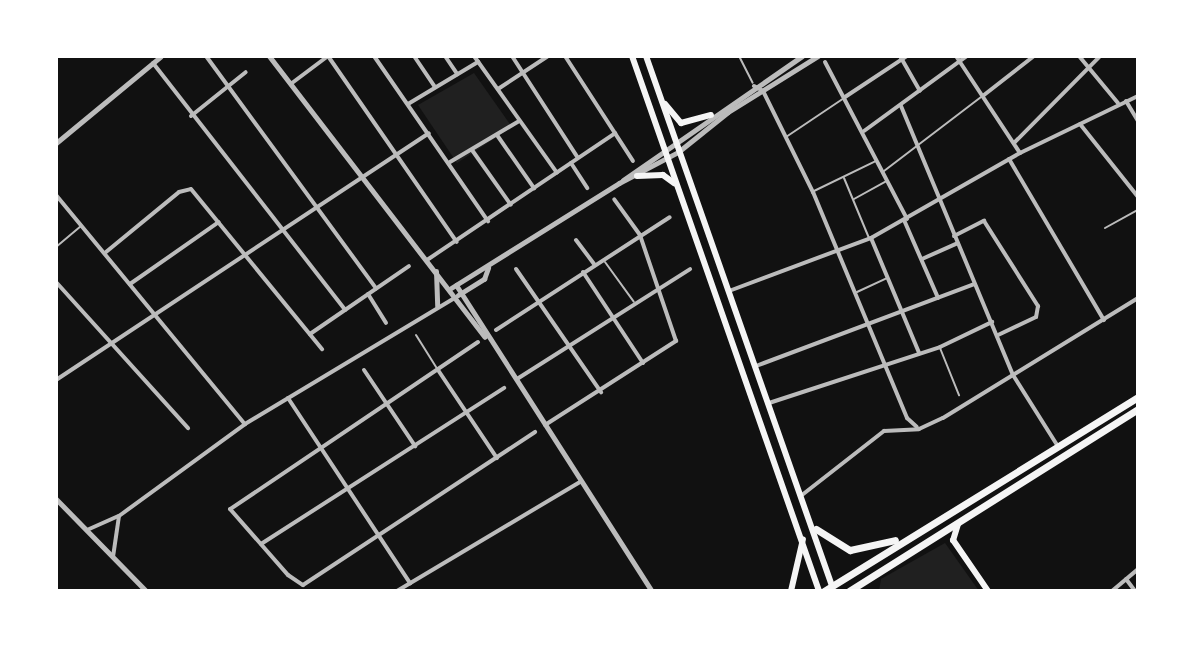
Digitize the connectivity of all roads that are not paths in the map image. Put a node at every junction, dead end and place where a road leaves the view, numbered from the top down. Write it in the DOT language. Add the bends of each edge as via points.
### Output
graph roads {
  1 [pos="161,56"];
  2 [pos="206,56"];
  3 [pos="269,56"];
  4 [pos="328,56"];
  5 [pos="374,56"];
  6 [pos="414,56"];
  7 [pos="445,56"];
  8 [pos="474,56"];
  9 [pos="512,56"];
  10 [pos="548,56"];
  11 [pos="565,56"];
  12 [pos="632,56"];
  13 [pos="646,56"];
  14 [pos="739,56"];
  15 [pos="802,56"];
  16 [pos="818,56"];
  17 [pos="967,56"];
  18 [pos="1034,56"];
  19 [pos="1079,56"];
  20 [pos="1100,56"];
  21 [pos="903,57"];
  22 [pos="539,58"];
  23 [pos="958,59"];
  24 [pos="153,62"];
  25 [pos="478,62"];
  26 [pos="825,62"];
  27 [pos="1088,68"];
  28 [pos="246,72"];
  29 [pos="523,72"];
  30 [pos="457,74"];
  31 [pos="292,83"];
  32 [pos="754,86"];
  33 [pos="435,88"];
  34 [pos="227,89"];
  35 [pos="498,89"];
  36 [pos="763,91"];
  37 [pos="920,91"];
  38 [pos="984,95"];
  39 [pos="1138,96"];
  40 [pos="660,97"];
  41 [pos="845,97"];
  42 [pos="1126,101"];
  43 [pos="408,104"];
  44 [pos="1119,104"];
  45 [pos="901,106"];
  46 [pos="711,115"];
  47 [pos="191,116"];
  48 [pos="519,121"];
  49 [pos="1138,121"];
  50 [pos="1080,124"];
  51 [pos="864,131"];
  52 [pos="429,133"];
  53 [pos="615,133"];
  54 [pos="497,135"];
  55 [pos="785,138"];
  56 [pos="674,141"];
  57 [pos="56,143"];
  58 [pos="1014,143"];
  59 [pos="663,148"];
  60 [pos="915,148"];
  61 [pos="472,150"];
  62 [pos="678,152"];
  63 [pos="1020,153"];
  64 [pos="398,156"];
  65 [pos="578,158"];
  66 [pos="666,159"];
  67 [pos="1009,159"];
  68 [pos="877,160"];
  69 [pos="633,161"];
  70 [pos="450,162"];
  71 [pos="571,163"];
  72 [pos="883,171"];
  73 [pos="557,173"];
  74 [pos="637,176"];
  75 [pos="844,177"];
  76 [pos="361,178"];
  77 [pos="887,180"];
  78 [pos="619,183"];
  79 [pos="534,188"];
  80 [pos="587,188"];
  81 [pos="678,190"];
  82 [pos="813,192"];
  83 [pos="56,195"];
  84 [pos="1138,197"];
  85 [pos="614,199"];
  86 [pos="939,199"];
  87 [pos="853,200"];
  88 [pos="511,205"];
  89 [pos="317,210"];
  90 [pos="1138,210"];
  91 [pos="670,217"];
  92 [pos="905,220"];
  93 [pos="488,221"];
  94 [pos="219,222"];
  95 [pos="82,225"];
  96 [pos="1105,228"];
  97 [pos="281,233"];
  98 [pos="640,235"];
  99 [pos="954,236"];
  100 [pos="870,238"];
  101 [pos="576,240"];
  102 [pos="457,242"];
  103 [pos="958,243"];
  104 [pos="56,247"];
  105 [pos="106,252"];
  106 [pos="838,252"];
  107 [pos="246,256"];
  108 [pos="603,258"];
  109 [pos="922,259"];
  110 [pos="427,260"];
  111 [pos="594,264"];
  112 [pos="409,266"];
  113 [pos="488,268"];
  114 [pos="516,269"];
  115 [pos="690,269"];
  116 [pos="436,270"];
  117 [pos="583,272"];
  118 [pos="888,278"];
  119 [pos="56,282"];
  120 [pos="130,284"];
  121 [pos="974,284"];
  122 [pos="453,287"];
  123 [pos="660,287"];
  124 [pos="376,288"];
  125 [pos="729,291"];
  126 [pos="856,292"];
  127 [pos="368,294"];
  128 [pos="458,295"];
  129 [pos="938,298"];
  130 [pos="1138,298"];
  131 [pos="538,302"];
  132 [pos="635,303"];
  133 [pos="437,306"];
  134 [pos="345,310"];
  135 [pos="902,313"];
  136 [pos="154,314"];
  137 [pos="613,317"];
  138 [pos="1104,320"];
  139 [pos="992,322"];
  140 [pos="386,323"];
  141 [pos="869,325"];
  142 [pos="496,330"];
  143 [pos="310,334"];
  144 [pos="416,335"];
  145 [pos="998,335"];
  146 [pos="478,342"];
  147 [pos="110,344"];
  148 [pos="940,347"];
  149 [pos="569,348"];
  150 [pos="322,349"];
  151 [pos="919,353"];
  152 [pos="644,364"];
  153 [pos="887,364"];
  154 [pos="756,366"];
  155 [pos="438,369"];
  156 [pos="364,370"];
  157 [pos="1013,375"];
  158 [pos="56,380"];
  159 [pos="515,381"];
  160 [pos="504,388"];
  161 [pos="601,392"];
  162 [pos="959,395"];
  163 [pos="1138,397"];
  164 [pos="288,398"];
  165 [pos="387,402"];
  166 [pos="769,403"];
  167 [pos="1138,409"];
  168 [pos="467,413"];
  169 [pos="245,424"];
  170 [pos="545,425"];
  171 [pos="188,428"];
  172 [pos="919,429"];
  173 [pos="535,432"];
  174 [pos="320,445"];
  175 [pos="1057,445"];
  176 [pos="415,446"];
  177 [pos="497,458"];
  178 [pos="580,482"];
  179 [pos="347,489"];
  180 [pos="802,495"];
  181 [pos="56,499"];
  182 [pos="119,516"];
  183 [pos="963,519"];
  184 [pos="816,529"];
  185 [pos="87,530"];
  186 [pos="379,535"];
  187 [pos="908,535"];
  188 [pos="803,536"];
  189 [pos="260,544"];
  190 [pos="113,557"];
  191 [pos="1138,569"];
  192 [pos="1126,579"];
  193 [pos="410,583"];
  194 [pos="832,588"];
  195 [pos="146,591"];
  196 [pos="397,591"];
  197 [pos="652,591"];
  198 [pos="791,591"];
  199 [pos="821,591"];
  200 [pos="849,591"];
  201 [pos="988,591"];
  202 [pos="1112,591"];
  203 [pos="1135,591"];
  1 -- 24 [label="street"];
  2 -- 34 [label="street"];
  3 -- 31 [label="street"];
  4 -- 31 [label="street"];
  4 -- 64 [label="street"];
  5 -- 43 [label="street"];
  6 -- 33 [label="street"];
  7 -- 30 [label="street"];
  8 -- 25 [label="street"];
  9 -- 29 [label="street"];
  10 -- 22 [label="street"];
  11 -- 53 [label="street"];
  12 -- 59 [label="main road"];
  13 -- 40 [label="main road"];
  14 -- 32 [label="lane"];
  15 -- 32 [label="street"];
  16 -- 36 [label="street"];
  17 -- 23 [label="street"];
  18 -- 38 [label="street"];
  19 -- 27 [label="street"];
  20 -- 27 [label="street"];
  21 -- 37 [label="street"];
  21 -- 41 [label="street"];
  22 -- 29 [label="street"];
  23 -- 37 [label="street"];
  23 -- 38 [label="street"];
  24 -- 47 [label="street"];
  24 -- 57 [label="street"];
  25 -- 30 [label="street"];
  25 -- 35 [label="street"];
  26 -- 41 [label="street"];
  27 -- 44 [label="street"];
  27 -- 58 [label="street"];
  28 -- 34 [label="street"];
  29 -- 35 [label="street"];
  29 -- 65 [label="street"];
  30 -- 33 [label="street"];
  31 -- 76 [label="street"];
  32 -- 36 [label="street"];
  32 -- 46 [label="street"];
  33 -- 43 [label="street"];
  34 -- 47 [label="street"];
  34 -- 89 [label="street"];
  35 -- 48 [label="street"];
  36 -- 55 [label="street"];
  36 -- 62 [label="street"];
  37 -- 45 [label="street"];
  38 -- 58 [label="street"];
  38 -- 60 [label="lane"];
  39 -- 42 [label="street"];
  40 -- 46 [label="main road" via="681,123"];
  40 -- 56 [label="main road"];
  41 -- 51 [label="street"];
  41 -- 55 [label="lane"];
  42 -- 44 [label="street"];
  42 -- 49 [label="street"];
  43 -- 52 [label="street"];
  44 -- 50 [label="street"];
  45 -- 51 [label="street"];
  45 -- 60 [label="street"];
  46 -- 56 [label="street"];
  47 -- 97 [label="street"];
  48 -- 54 [label="street"];
  48 -- 73 [label="street"];
  50 -- 63 [label="street"];
  50 -- 84 [label="street"];
  51 -- 68 [label="street"];
  52 -- 64 [label="street"];
  52 -- 70 [label="street"];
  53 -- 65 [label="street"];
  53 -- 69 [label="street"];
  54 -- 61 [label="street"];
  54 -- 79 [label="street"];
  55 -- 82 [label="street"];
  56 -- 59 [label="street"];
  56 -- 62 [label="main road"];
  58 -- 63 [label="street"];
  59 -- 66 [label="main road"];
  59 -- 78 [label="street"];
  60 -- 72 [label="lane"];
  60 -- 86 [label="street"];
  61 -- 70 [label="street"];
  61 -- 88 [label="street"];
  62 -- 66 [label="street"];
  62 -- 125 [label="main road"];
  63 -- 67 [label="street"];
  64 -- 76 [label="street"];
  64 -- 102 [label="street"];
  65 -- 71 [label="street"];
  66 -- 74 [label="street"];
  66 -- 81 [label="main road"];
  67 -- 86 [label="street"];
  67 -- 138 [label="street"];
  68 -- 72 [label="street"];
  68 -- 75 [label="lane"];
  70 -- 93 [label="street"];
  71 -- 73 [label="street"];
  71 -- 80 [label="street"];
  72 -- 77 [label="street"];
  73 -- 79 [label="street"];
  74 -- 78 [label="street"];
  74 -- 81 [label="main road" via="663,175"];
  75 -- 82 [label="lane"];
  75 -- 87 [label="lane"];
  76 -- 89 [label="street"];
  76 -- 110 [label="street"];
  77 -- 87 [label="lane"];
  77 -- 92 [label="street"];
  78 -- 113 [label="street"];
  79 -- 88 [label="street"];
  81 -- 188 [label="main road"];
  82 -- 106 [label="street"];
  83 -- 95 [label="street"];
  85 -- 98 [label="street"];
  86 -- 92 [label="street"];
  86 -- 99 [label="street"];
  87 -- 100 [label="lane"];
  88 -- 93 [label="street"];
  89 -- 97 [label="street"];
  89 -- 124 [label="street"];
  90 -- 96 [label="lane"];
  91 -- 98 [label="street"];
  92 -- 100 [label="street"];
  92 -- 109 [label="street"];
  93 -- 102 [label="street"];
  94 -- 105 [label="street" via="194,190 185,189"];
  94 -- 107 [label="street"];
  94 -- 120 [label="street"];
  95 -- 104 [label="lane"];
  95 -- 105 [label="street"];
  97 -- 107 [label="street"];
  97 -- 134 [label="street"];
  98 -- 108 [label="street"];
  98 -- 123 [label="street"];
  99 -- 103 [label="street"];
  99 -- 145 [label="street" via="984,221 1038,306 1036,317"];
  100 -- 106 [label="street"];
  100 -- 118 [label="street"];
  101 -- 111 [label="street"];
  102 -- 110 [label="street"];
  103 -- 109 [label="street"];
  103 -- 121 [label="street"];
  105 -- 120 [label="street"];
  106 -- 125 [label="street"];
  106 -- 126 [label="street"];
  107 -- 136 [label="street"];
  107 -- 143 [label="street"];
  108 -- 111 [label="street"];
  108 -- 132 [label="lane"];
  109 -- 129 [label="street"];
  110 -- 116 [label="street"];
  111 -- 117 [label="street"];
  112 -- 124 [label="street"];
  113 -- 122 [label="street"];
  113 -- 128 [label="street" via="484,279"];
  114 -- 131 [label="street"];
  115 -- 123 [label="street"];
  116 -- 122 [label="street"];
  116 -- 133 [label="street"];
  117 -- 131 [label="street"];
  117 -- 137 [label="street"];
  118 -- 126 [label="lane"];
  118 -- 135 [label="street"];
  119 -- 147 [label="street"];
  120 -- 136 [label="street"];
  121 -- 129 [label="street"];
  121 -- 139 [label="street"];
  122 -- 128 [label="street"];
  123 -- 132 [label="street"];
  123 -- 152 [label="street" via="676,341"];
  124 -- 127 [label="street"];
  125 -- 154 [label="main road"];
  126 -- 141 [label="street"];
  127 -- 134 [label="street"];
  127 -- 140 [label="street"];
  128 -- 133 [label="street"];
  128 -- 159 [label="street"];
  129 -- 135 [label="street"];
  130 -- 138 [label="street"];
  131 -- 142 [label="street"];
  131 -- 149 [label="street"];
  132 -- 137 [label="street"];
  133 -- 164 [label="street"];
  134 -- 143 [label="street"];
  135 -- 141 [label="street"];
  135 -- 151 [label="street"];
  136 -- 147 [label="street"];
  136 -- 169 [label="street"];
  137 -- 149 [label="street"];
  137 -- 152 [label="street"];
  138 -- 157 [label="street"];
  139 -- 145 [label="street"];
  139 -- 148 [label="street"];
  141 -- 153 [label="street"];
  141 -- 154 [label="street"];
  143 -- 150 [label="street"];
  144 -- 155 [label="lane"];
  145 -- 157 [label="street"];
  146 -- 155 [label="street"];
  147 -- 158 [label="street"];
  147 -- 171 [label="street"];
  148 -- 151 [label="street"];
  148 -- 162 [label="lane"];
  149 -- 159 [label="street"];
  149 -- 161 [label="street"];
  151 -- 153 [label="street"];
  152 -- 161 [label="street"];
  153 -- 166 [label="street"];
  153 -- 172 [label="street" via="907,418"];
  154 -- 166 [label="main road"];
  155 -- 165 [label="street"];
  155 -- 168 [label="street"];
  156 -- 165 [label="street"];
  157 -- 172 [label="street"];
  157 -- 175 [label="street"];
  159 -- 170 [label="street"];
  160 -- 168 [label="street"];
  161 -- 170 [label="street"];
  163 -- 175 [label="main road"];
  164 -- 169 [label="street"];
  164 -- 174 [label="street"];
  165 -- 174 [label="street"];
  165 -- 176 [label="street"];
  166 -- 180 [label="main road"];
  167 -- 183 [label="main road"];
  168 -- 176 [label="street"];
  168 -- 177 [label="street"];
  169 -- 182 [label="street"];
  170 -- 178 [label="street"];
  172 -- 180 [label="street" via="884,431"];
  173 -- 177 [label="street"];
  174 -- 179 [label="street"];
  174 -- 189 [label="street" via="230,509"];
  175 -- 187 [label="main road"];
  176 -- 179 [label="street"];
  177 -- 186 [label="street"];
  178 -- 193 [label="street"];
  178 -- 197 [label="street"];
  179 -- 186 [label="street"];
  179 -- 189 [label="street"];
  180 -- 184 [label="main road"];
  181 -- 185 [label="street"];
  182 -- 185 [label="street"];
  182 -- 190 [label="street"];
  183 -- 200 [label="main road"];
  183 -- 201 [label="main road" via="953,529 953,540"];
  184 -- 187 [label="main road" via="850,550 878,547"];
  184 -- 194 [label="main road"];
  185 -- 190 [label="street"];
  186 -- 189 [label="street" via="309,583 298,584"];
  186 -- 193 [label="street"];
  187 -- 194 [label="main road"];
  188 -- 198 [label="main road"];
  188 -- 199 [label="main road"];
  190 -- 195 [label="street"];
  191 -- 192 [label="street"];
  192 -- 202 [label="street"];
  192 -- 203 [label="street"];
  193 -- 196 [label="street"];
  194 -- 199 [label="main road"];
}
